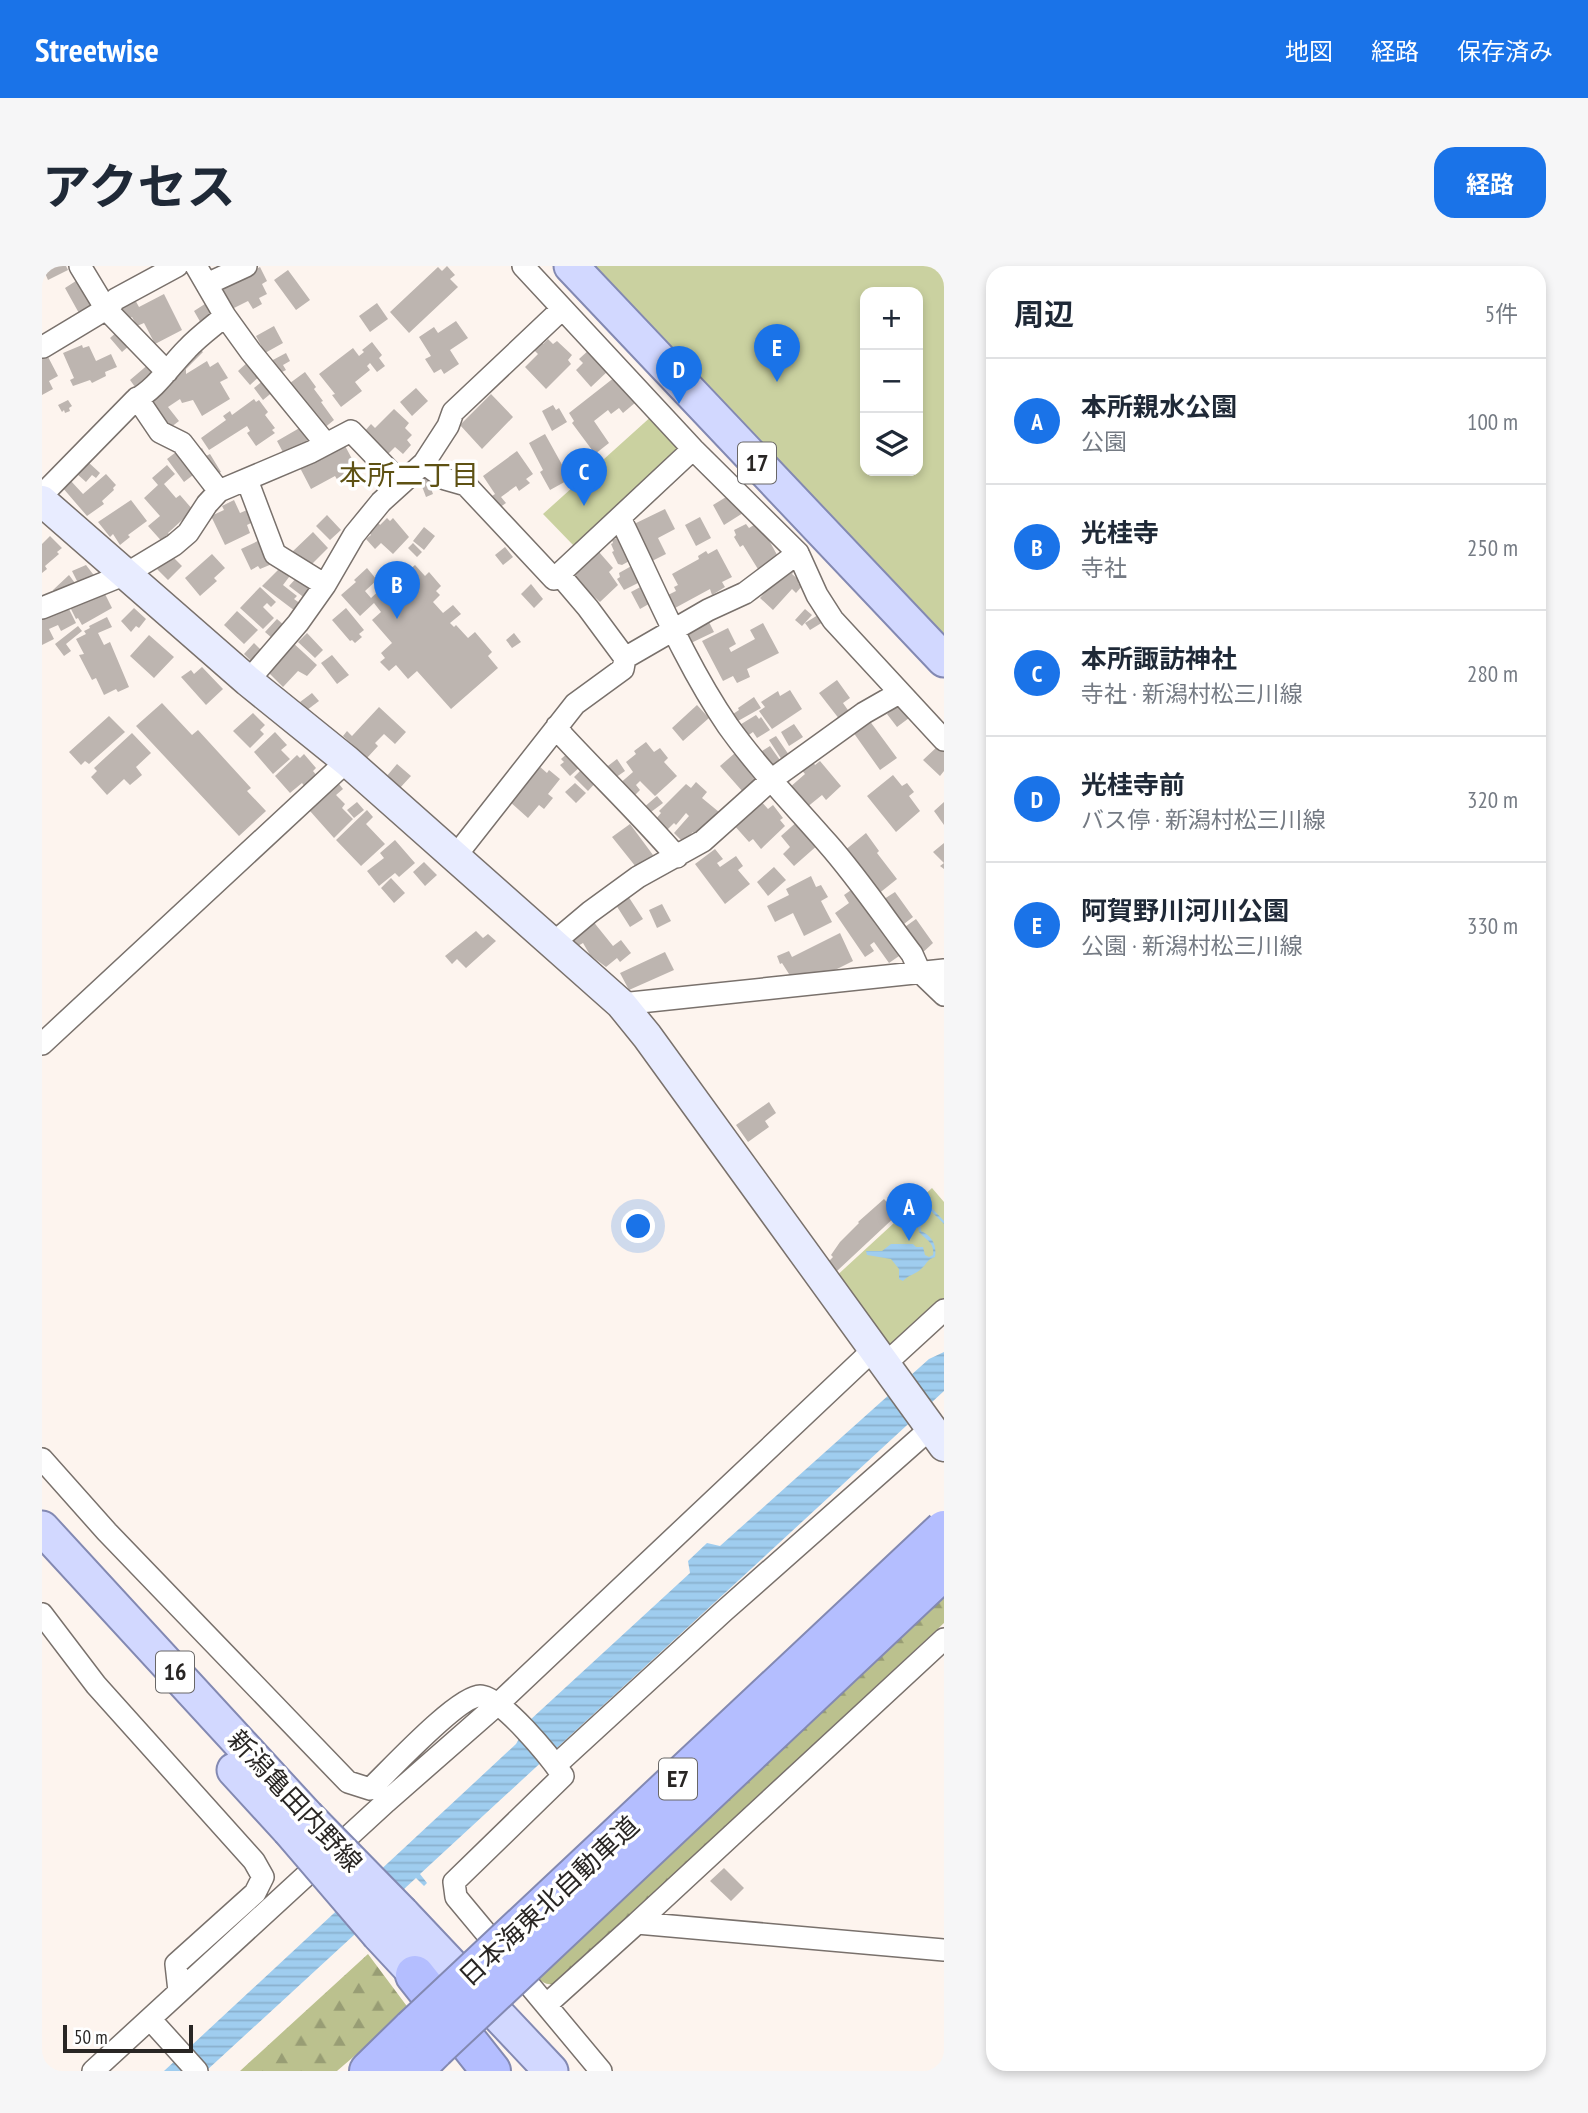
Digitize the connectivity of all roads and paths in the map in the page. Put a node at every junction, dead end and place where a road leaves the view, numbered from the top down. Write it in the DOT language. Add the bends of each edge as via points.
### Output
graph roads {
  1 [pos="80,266"];
  2 [pos="177,266"];
  3 [pos="246,266"];
  4 [pos="523,266"];
  5 [pos="571,266"];
  6 [pos="201,275"];
  7 [pos="106,309"];
  8 [pos="562,309"];
  9 [pos="225,316"];
  10 [pos="43,348"];
  11 [pos="167,372"];
  12 [pos="137,398"];
  13 [pos="326,444"];
  14 [pos="693,449"];
  15 [pos="424,464"];
  16 [pos="247,480"];
  17 [pos="401,483"];
  18 [pos="219,491"];
  19 [pos="42,495"];
  20 [pos="42,501"];
  21 [pos="620,518"];
  22 [pos="798,553"];
  23 [pos="126,574"];
  24 [pos="559,575"];
  25 [pos="325,585"];
  26 [pos="42,608"];
  27 [pos="674,629"];
  28 [pos="625,658"];
  29 [pos="944,660"];
  30 [pos="248,681"];
  31 [pos="899,693"];
  32 [pos="557,726"];
  33 [pos="944,740"];
  34 [pos="347,761"];
  35 [pos="771,780"];
  36 [pos="677,857"];
  37 [pos="454,858"];
  38 [pos="552,944"];
  39 [pos="944,970"];
  40 [pos="920,972"];
  41 [pos="944,995"];
  42 [pos="621,1004"];
  43 [pos="42,1044"];
  44 [pos="944,1311"];
  45 [pos="878,1357"];
  46 [pos="937,1437"];
  47 [pos="42,1459"];
  48 [pos="42,1528"];
  49 [pos="944,1531"];
  50 [pos="42,1562"];
  51 [pos="944,1570"];
  52 [pos="42,1614"];
  53 [pos="944,1639"];
  54 [pos="499,1703"];
  55 [pos="556,1765"];
  56 [pos="298,1823"];
  57 [pos="638,1923"];
  58 [pos="391,1924"];
  59 [pos="944,1950"];
  60 [pos="415,1975"];
  61 [pos="178,1991"];
  62 [pos="547,2005"];
  63 [pos="156,2025"];
  64 [pos="420,2050"];
  65 [pos="93,2071"];
  66 [pos="197,2071"];
  67 [pos="369,2071"];
  68 [pos="491,2071"];
  69 [pos="505,2071"];
  70 [pos="551,2071"];
  71 [pos="601,2071"];
  1 -- 7 [label="street"];
  2 -- 7 [label="street"];
  3 -- 6 [label="street"];
  4 -- 8 [label="street"];
  5 -- 29 [label="main road, 17"];
  6 -- 9 [label="street"];
  7 -- 10 [label="street"];
  7 -- 11 [label="street"];
  8 -- 14 [label="street"];
  8 -- 15 [label="street" via="453,412"];
  9 -- 11 [label="street"];
  9 -- 13 [label="street"];
  11 -- 12 [label="street"];
  12 -- 18 [label="street" via="160,432 182,443"];
  12 -- 19 [label="street"];
  13 -- 16 [label="street"];
  13 -- 17 [label="street" via="351,431"];
  14 -- 21 [label="street"];
  14 -- 22 [label="street"];
  15 -- 17 [label="street"];
  15 -- 24 [label="street" via="445,479 466,485 554,579"];
  16 -- 18 [label="street"];
  16 -- 25 [label="street" via="275,554"];
  17 -- 25 [label="street" via="354,535"];
  18 -- 23 [label="street" via="188,533"];
  20 -- 23 [label="street"];
  21 -- 24 [label="street"];
  21 -- 27 [label="street"];
  22 -- 27 [label="street" via="745,593"];
  22 -- 31 [label="street" via="832,620"];
  23 -- 26 [label="street"];
  23 -- 30 [label="street"];
  24 -- 28 [label="street"];
  25 -- 30 [label="street"];
  27 -- 28 [label="street"];
  27 -- 35 [label="street" via="729,726"];
  28 -- 32 [label="street" via="623,669 575,704"];
  30 -- 34 [label="street"];
  31 -- 33 [label="street"];
  31 -- 35 [label="street"];
  32 -- 36 [label="street"];
  32 -- 37 [label="street"];
  34 -- 37 [label="street"];
  34 -- 43 [label="street"];
  35 -- 36 [label="street" via="703,841"];
  35 -- 40 [label="street" via="830,846 912,954"];
  36 -- 38 [label="street" via="638,877"];
  37 -- 38 [label="street"];
  38 -- 42 [label="street"];
  39 -- 40 [label="street"];
  40 -- 41 [label="street"];
  40 -- 42 [label="street"];
  42 -- 45 [label="street"];
  44 -- 45 [label="street"];
  45 -- 46 [label="street"];
  45 -- 54 [label="street"];
  46 -- 55 [label="street" via="724,1611"];
  47 -- 54 [label="street" via="348,1783 370,1789 451,1711 470,1699 479,1696"];
  48 -- 56 [label="main road, 新潟亀田内野線 / 16"];
  49 -- 64 [label="highway, 日本海東北自動車道 / E7, bridge"];
  50 -- 56 [label="main road, 新潟亀田内野線 / 16"];
  51 -- 64 [label="highway, 日本海東北自動車道 / E7, bridge"];
  52 -- 61 [label="street" via="96,1685 254,1861 263,1877 254,1893 176,1964"];
  53 -- 57 [label="street"];
  54 -- 55 [label="street"];
  54 -- 61 [label="street"];
  55 -- 62 [label="street" via="563,1776 454,1882 456,1897"];
  56 -- 58 [label="main road, 新潟亀田内野線 / 16, bridge"];
  57 -- 59 [label="street"];
  57 -- 62 [label="street"];
  58 -- 60 [label="main road, 新潟亀田内野線 / 16"];
  58 -- 70 [label="main road, 新潟亀田内野線 / 16"];
  60 -- 68 [label="highway"];
  60 -- 69 [label="main road, 新潟亀田内野線 / 16"];
  61 -- 63 [label="street"];
  62 -- 71 [label="street"];
  63 -- 65 [label="street"];
  63 -- 66 [label="street"];
  64 -- 67 [label="highway, 日本海東北自動車道 / E7"];
}
